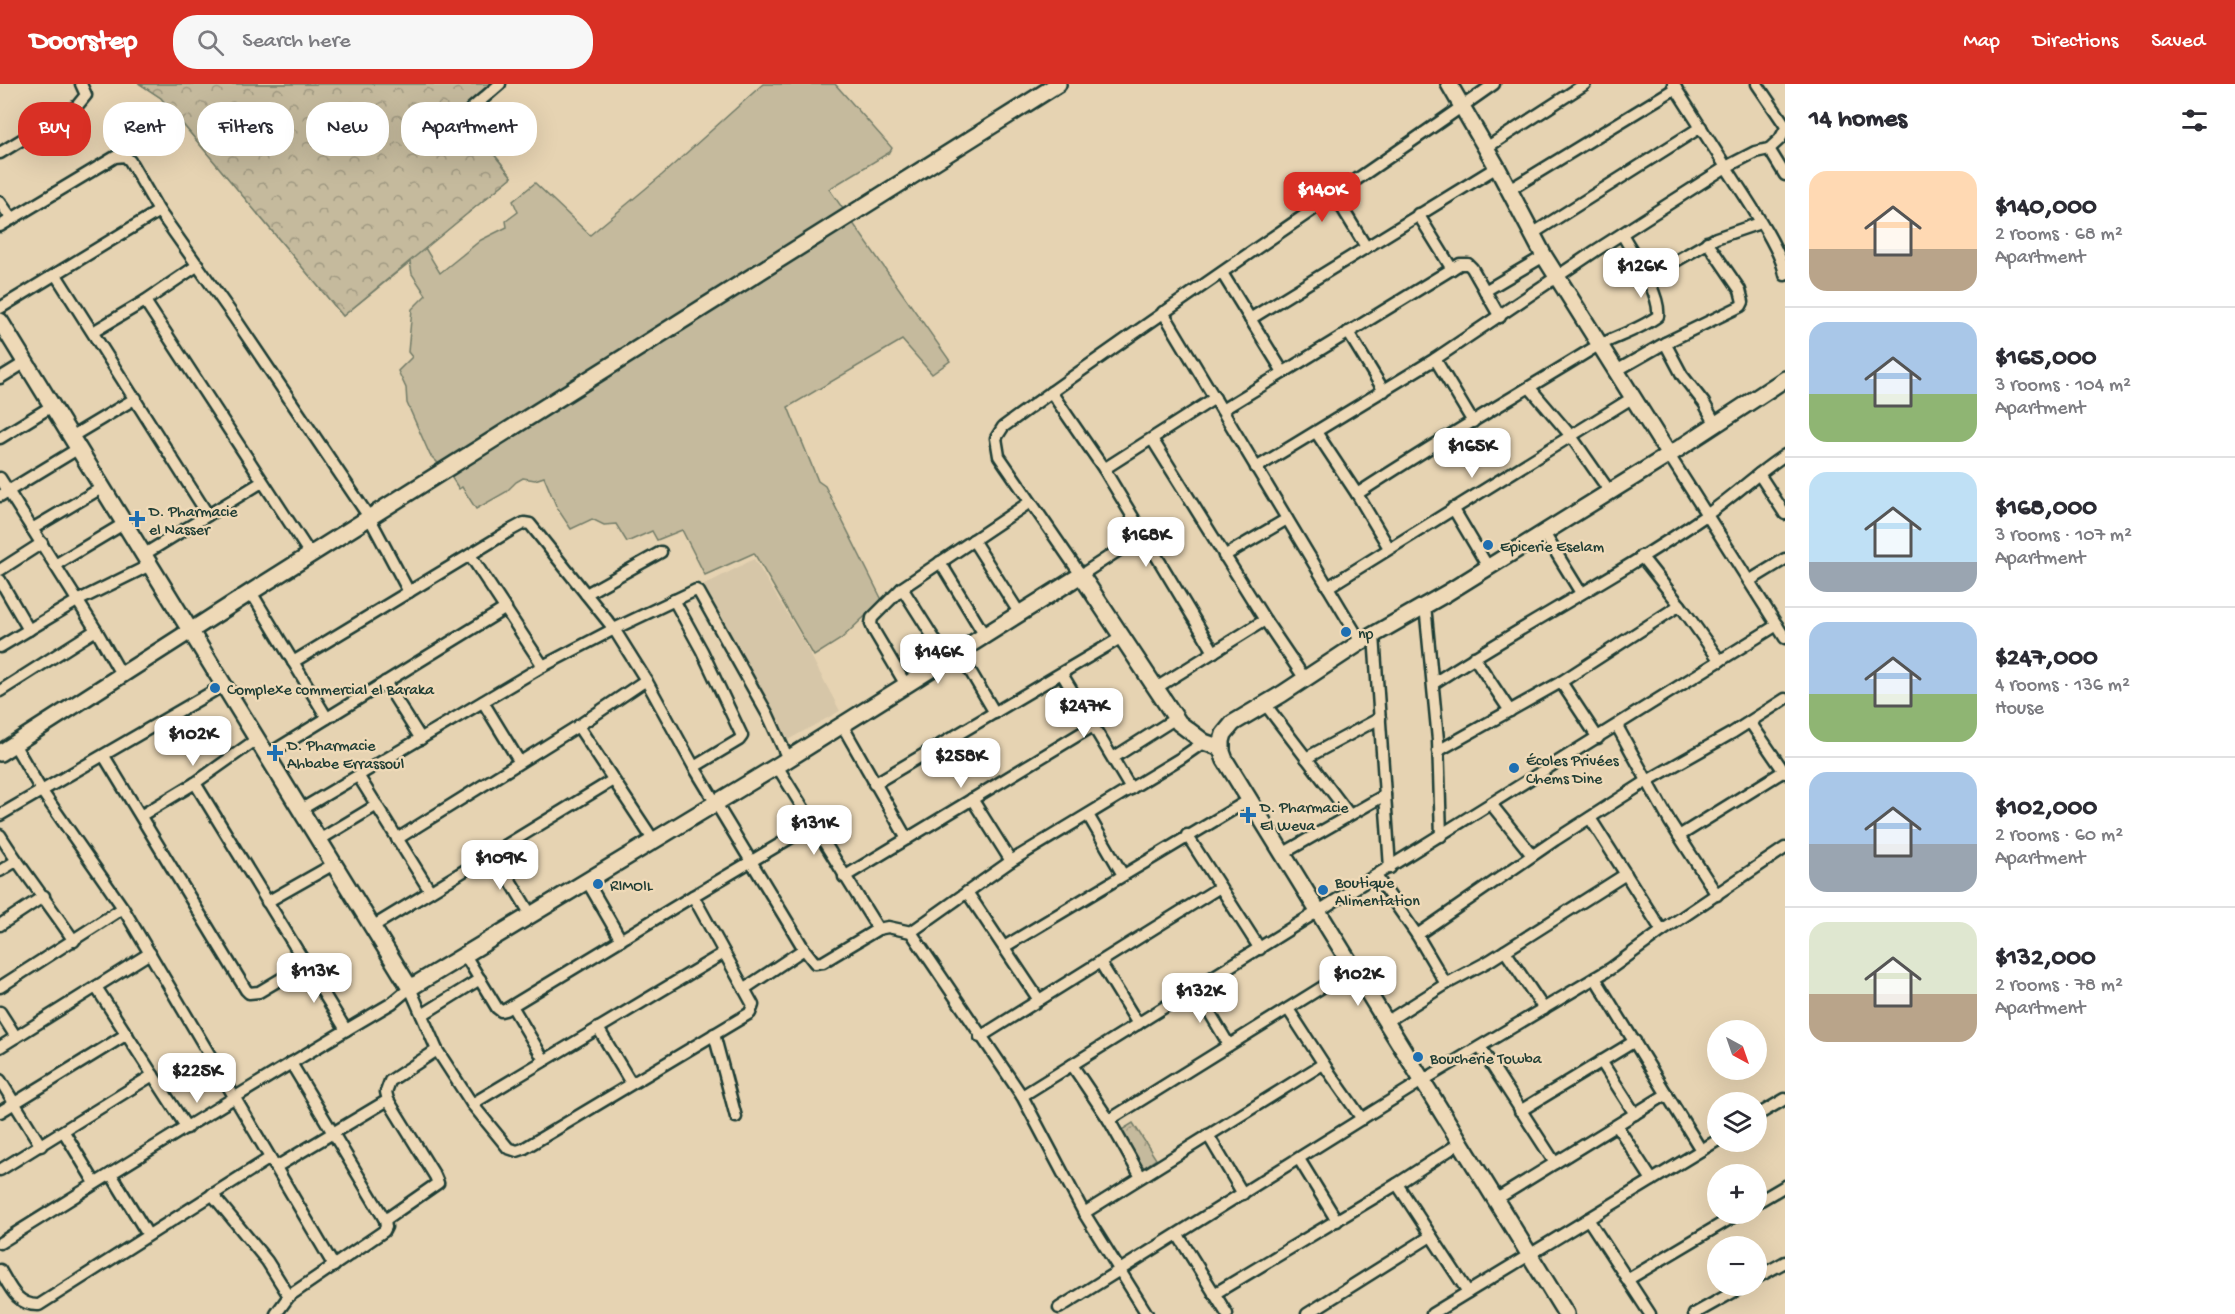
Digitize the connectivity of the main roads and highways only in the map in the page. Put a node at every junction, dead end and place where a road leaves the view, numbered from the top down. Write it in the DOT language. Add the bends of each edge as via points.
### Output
graph roads {
  1 [pos="1058,84"];
  2 [pos="1449,84"];
  3 [pos="0,321"];
  4 [pos="1785,379"];
  5 [pos="1669,455"];
  6 [pos="190,630"];
  7 [pos="1221,748"];
  8 [pos="0,753"];
  9 [pos="1566,1314"];
  1 -- 6 [label="main road"];
  2 -- 5 [label="main road" via="1544,256"];
  3 -- 6 [label="main road"];
  4 -- 5 [label="main road"];
  5 -- 7 [label="main road" via="1233,723 1224,734"];
  6 -- 7 [label="main road" via="410,988 782,763 1081,575 1182,727"];
  6 -- 8 [label="main road"];
  7 -- 9 [label="main road" via="1249,800"];
}
